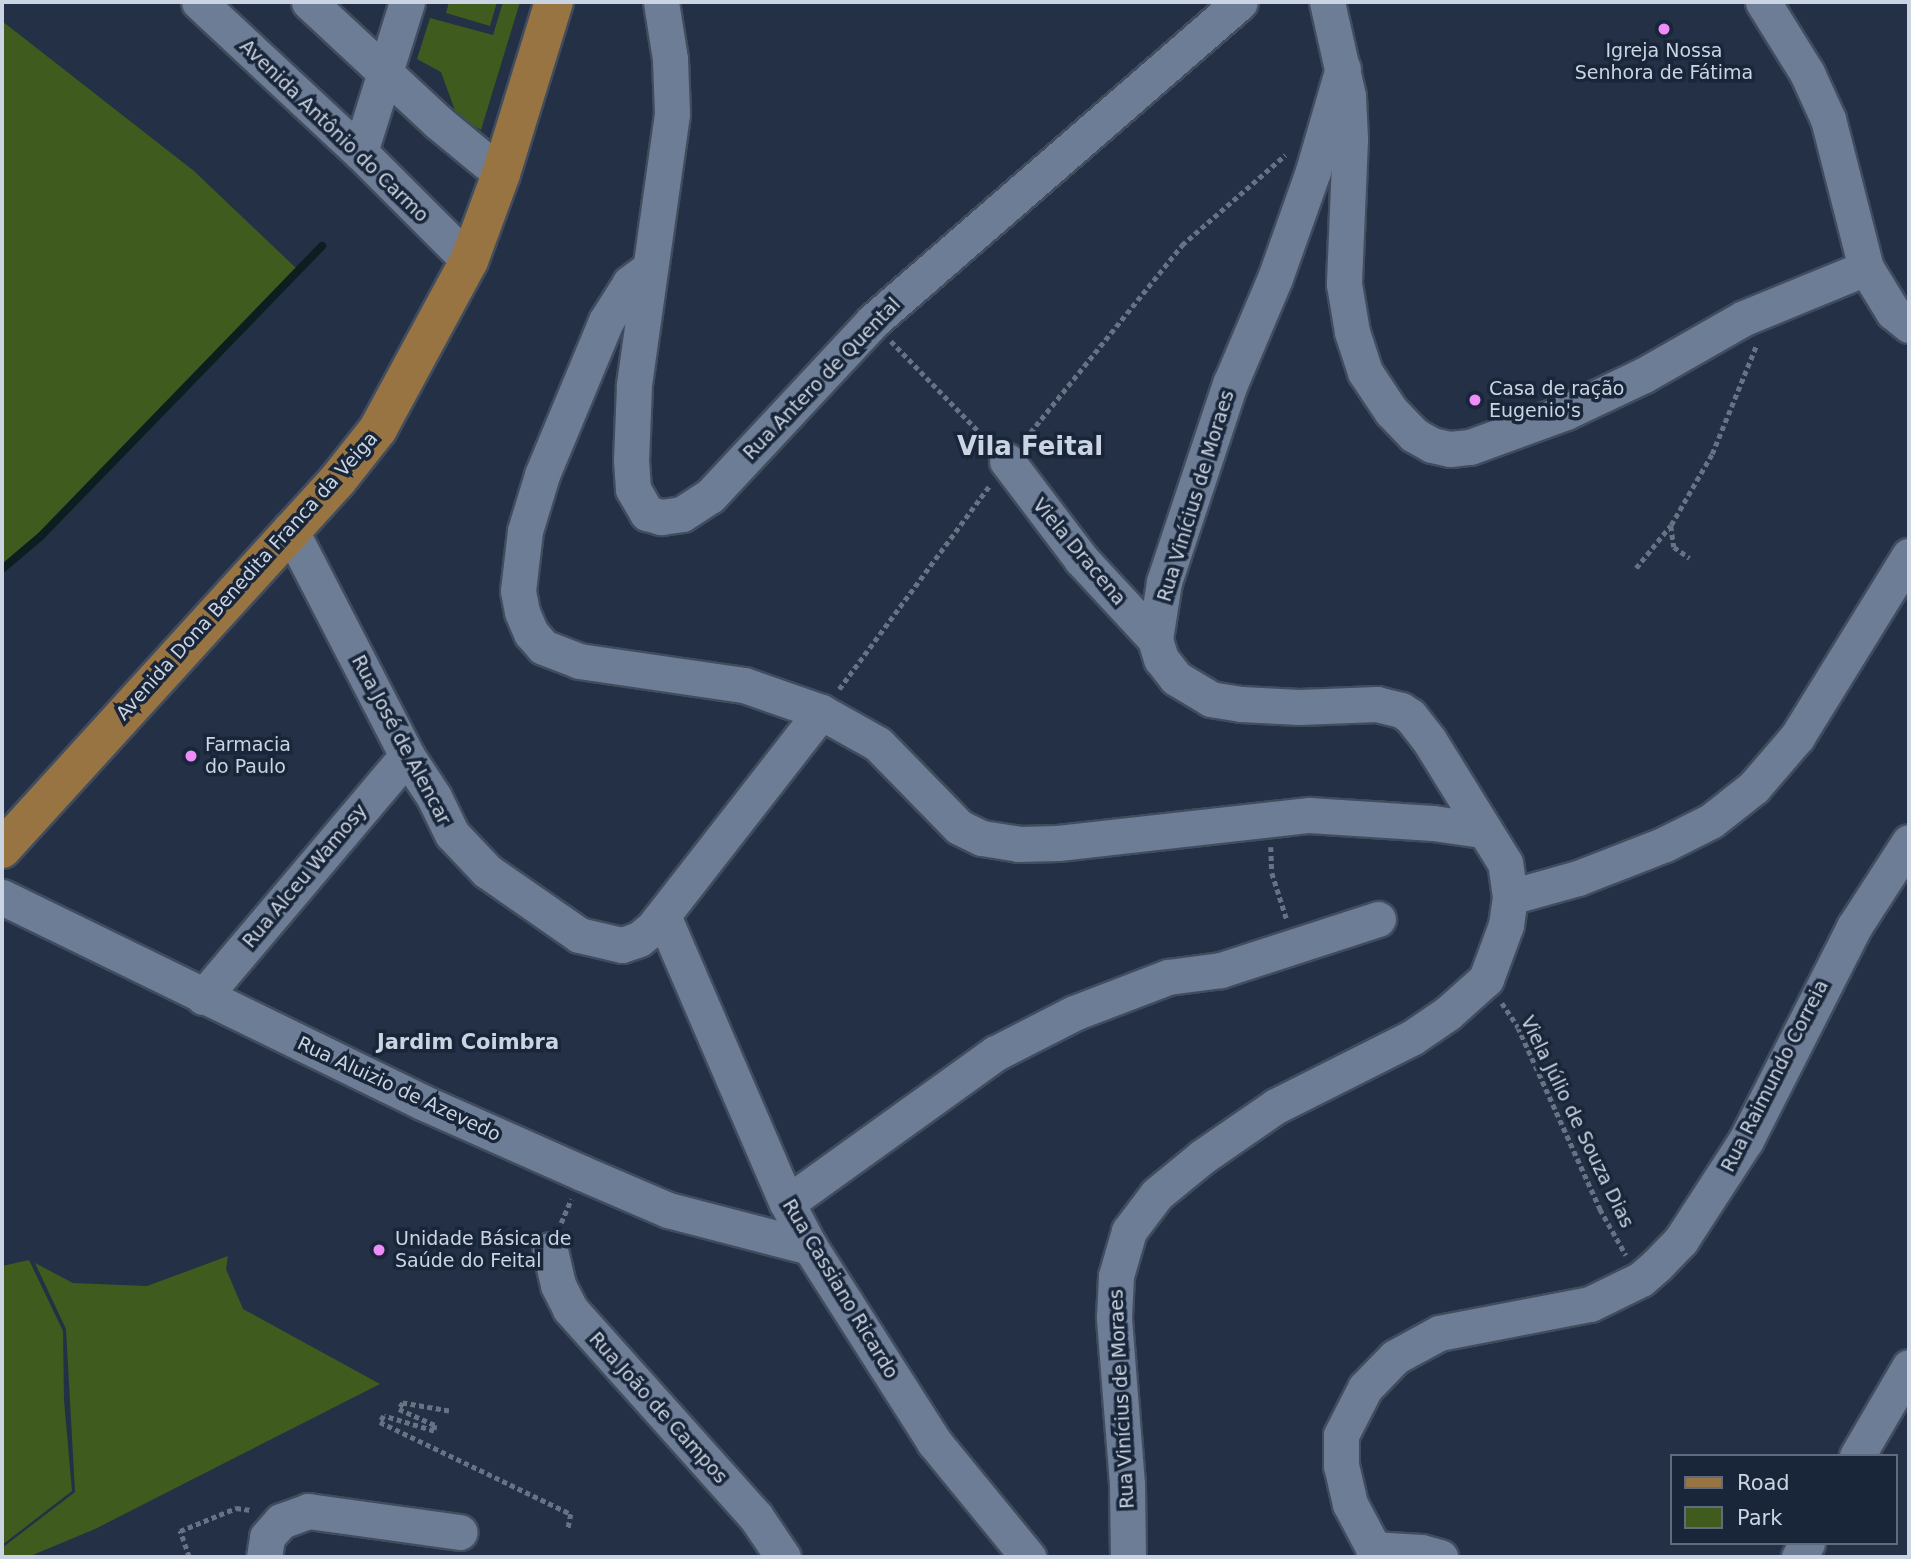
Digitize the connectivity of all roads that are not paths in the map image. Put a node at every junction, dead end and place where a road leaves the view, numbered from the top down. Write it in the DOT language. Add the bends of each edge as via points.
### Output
graph roads {
  1 [pos="199,2"];
  2 [pos="309,2"];
  3 [pos="407,2"];
  4 [pos="554,2"];
  5 [pos="661,2"];
  6 [pos="1240,2"];
  7 [pos="1327,2"];
  8 [pos="1763,2"];
  9 [pos="1343,68"];
  10 [pos="387,74"];
  11 [pos="360,152"];
  12 [pos="502,174"];
  13 [pos="469,261"];
  14 [pos="1866,268"];
  15 [pos="649,269"];
  16 [pos="1909,325"];
  17 [pos="1007,461"];
  18 [pos="290,529"];
  19 [pos="1909,556"];
  20 [pos="1155,639"];
  21 [pos="821,712"];
  22 [pos="407,756"];
  23 [pos="1482,830"];
  24 [pos="1909,842"];
  25 [pos="2,849"];
  26 [pos="2,897"];
  27 [pos="1510,897"];
  28 [pos="664,918"];
  29 [pos="1377,919"];
  30 [pos="203,997"];
  31 [pos="787,1203"];
  32 [pos="810,1247"];
  33 [pos="550,1250"];
  34 [pos="1909,1367"];
  35 [pos="1858,1454"];
  36 [pos="460,1532"];
  37 [pos="1375,1553"];
  38 [pos="264,1557"];
  39 [pos="783,1557"];
  40 [pos="1028,1557"];
  41 [pos="1128,1557"];
  42 [pos="1440,1557"];
  1 -- 11 [label="street, Avenida Antônio do Carmo"];
  2 -- 10 [label="street"];
  3 -- 10 [label="street"];
  4 -- 12 [label="main road, Avenida Dona Benedita Franca da Veiga"];
  5 -- 15 [label="street, Rua Antero de Quental" via="672,114"];
  6 -- 15 [label="street, Rua Antero de Quental" via="873,321 710,496 682,514 661,517 647,513 633,489 631,460 634,386"];
  7 -- 9 [label="street"];
  8 -- 14 [label="street" via="1807,73 1828,119"];
  9 -- 14 [label="street" via="1350,139 1344,284 1352,332 1365,372 1391,411 1432,445 1470,447 1566,412 1644,375 1744,318"];
  9 -- 20 [label="street, Rua Vinícius de Moraes" via="1313,171 1230,384 1164,582"];
  10 -- 11 [label="street"];
  10 -- 12 [label="street"];
  11 -- 13 [label="street, Avenida Antônio do Carmo"];
  12 -- 13 [label="main road, Avenida Dona Benedita Franca da Veiga"];
  13 -- 18 [label="main road, Avenida Dona Benedita Franca da Veiga" via="378,429 337,481"];
  14 -- 16 [label="street" via="1893,312"];
  15 -- 21 [label="street" via="630,283 606,321 542,475 519,559 522,612 531,633 556,655 744,685"];
  17 -- 20 [label="street, Viela Dracena" via="1081,559"];
  18 -- 22 [label="street, Rua José de Alencar"];
  18 -- 25 [label="main road, Avenida Dona Benedita Franca da Veiga"];
  19 -- 27 [label="street" via="1797,737 1754,787 1711,821 1665,844 1577,878"];
  20 -- 23 [label="street, Rua Vinícius de Moraes" via="1161,659 1176,678 1211,699 1287,706 1377,704 1401,710 1429,740"];
  21 -- 23 [label="street" via="878,744 959,827 982,838 1018,844 1058,843 1271,818 1355,817"];
  21 -- 28 [label="street, Rua José de Alencar"];
  22 -- 28 [label="street, Rua José de Alencar" via="452,834 487,871 579,935 622,945 639,939"];
  22 -- 30 [label="street, Rua Alceu Wamosy"];
  23 -- 27 [label="street, Rua Vinícius de Moraes" via="1504,863"];
  24 -- 37 [label="street, Rua Raimundo Correia" via="1854,927 1789,1059 1721,1180 1681,1240 1641,1279 1590,1304 1439,1333 1395,1357 1365,1388 1341,1435 1341,1466 1350,1504"];
  26 -- 30 [label="street, Rua Aluizio de Azevedo"];
  27 -- 41 [label="street, Rua Vinícius de Moraes" via="1506,925 1486,979 1448,1013 1413,1037 1276,1106 1157,1194 1129,1231 1116,1276 1114,1317"];
  28 -- 31 [label="street, Rua Cassiano Ricardo"];
  29 -- 31 [label="street" via="1221,970 1168,977 1063,1019 996,1053"];
  30 -- 32 [label="street, Rua Aluizio de Azevedo" via="422,1102 668,1210"];
  31 -- 32 [label="street, Rua Cassiano Ricardo"];
  32 -- 40 [label="street, Rua Cassiano Ricardo" via="934,1442"];
  33 -- 39 [label="street, Rua João de Campos" via="558,1285 570,1309 756,1517"];
  34 -- 35 [label="street"];
  36 -- 38 [label="street" via="308,1511 290,1517 267,1536"];
  37 -- 42 [label="street" via="1421,1552"];
}
